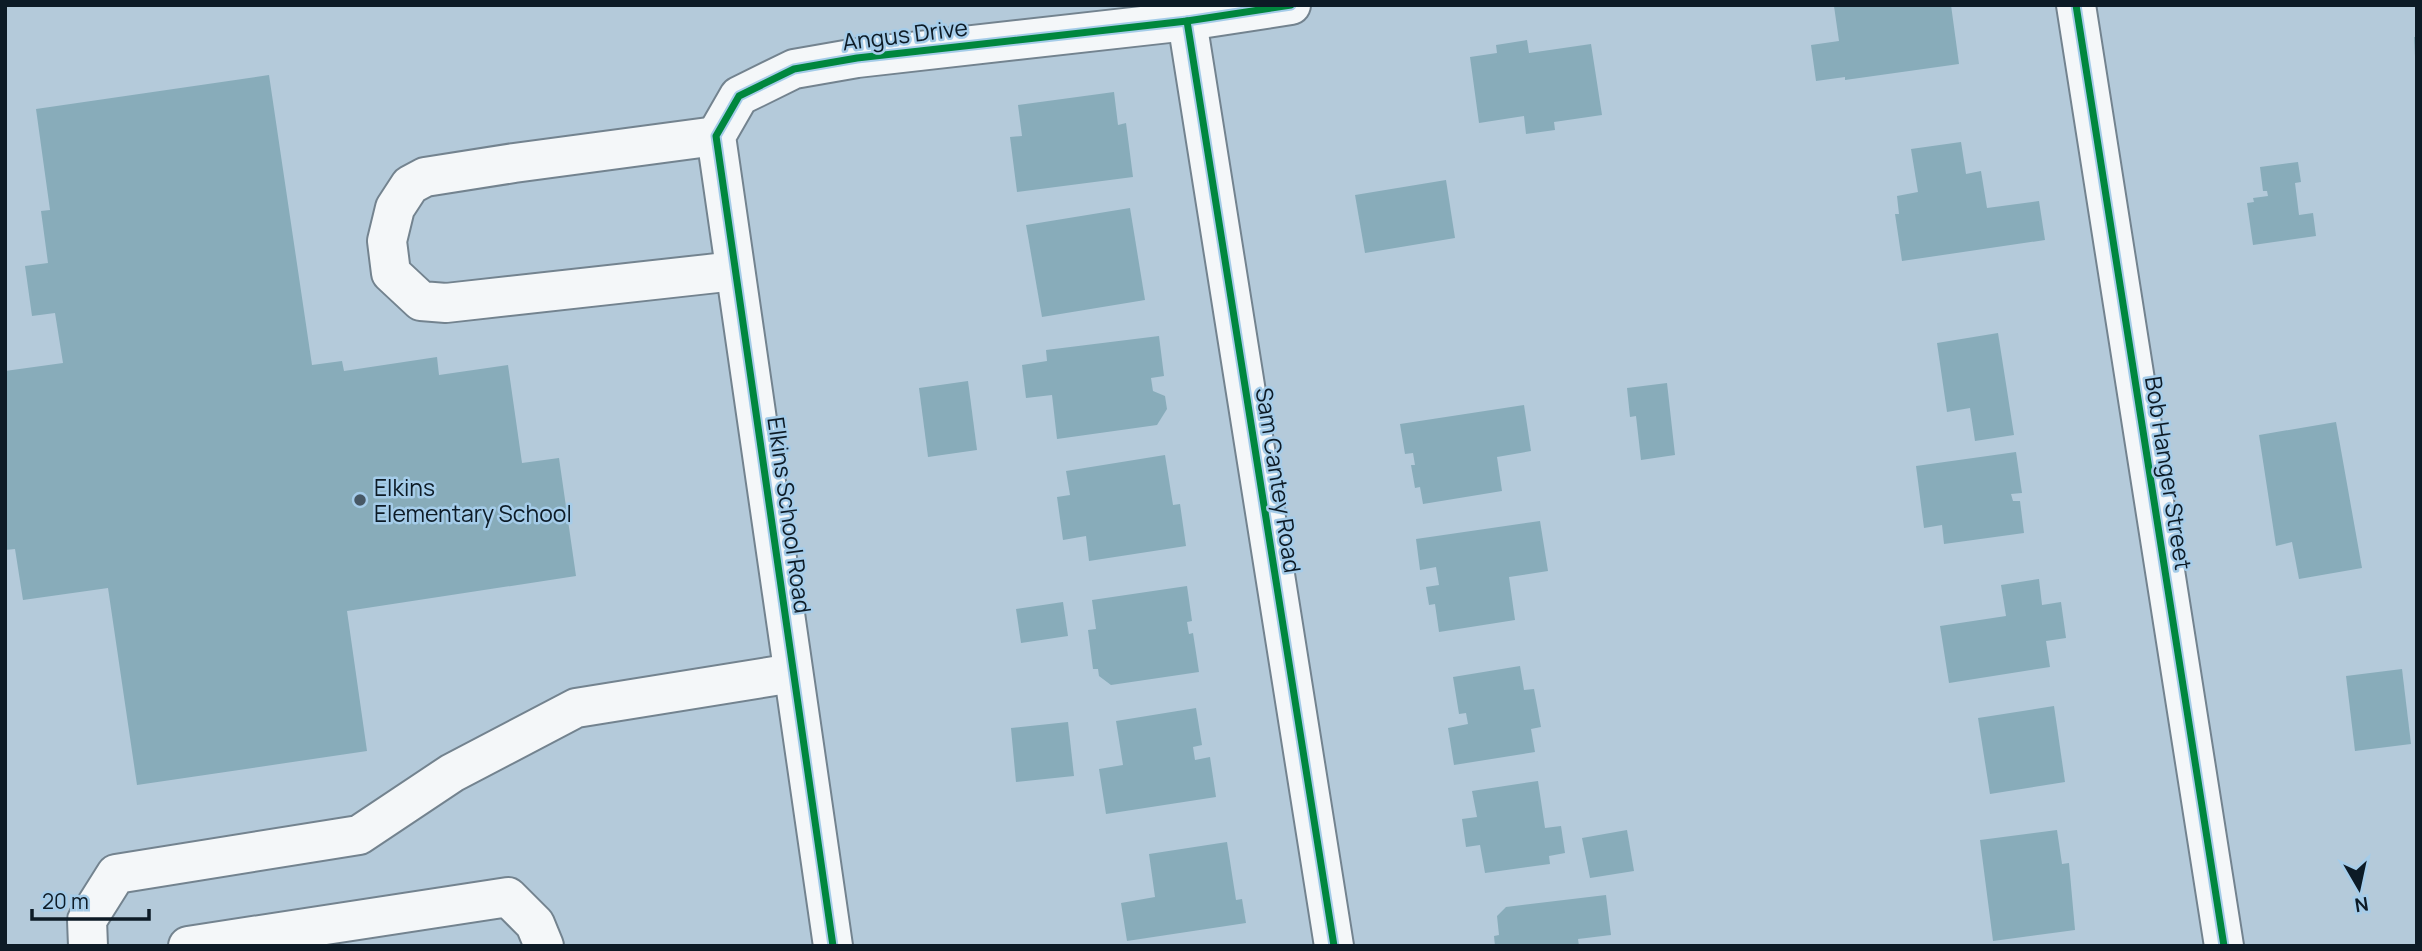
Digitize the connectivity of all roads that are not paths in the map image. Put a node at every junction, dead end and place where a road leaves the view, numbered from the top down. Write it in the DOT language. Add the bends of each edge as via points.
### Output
graph roads {
  1 [pos="1291,5"];
  2 [pos="2076,5"];
  3 [pos="1187,21"];
  4 [pos="716,136"];
  5 [pos="735,271"];
  6 [pos="793,673"];
  7 [pos="88,946"];
  8 [pos="188,946"];
  9 [pos="544,946"];
  10 [pos="833,946"];
  11 [pos="1334,946"];
  12 [pos="2224,946"];
  1 -- 3 [label="street, Angus Drive"];
  2 -- 12 [label="street, Bob Hanger Street"];
  3 -- 4 [label="street, Angus Drive" via="794,69 739,96"];
  3 -- 11 [label="street, Sam Cantey Road"];
  4 -- 5 [label="street, Elkins School Road"];
  4 -- 5 [label="street" via="425,177 410,186 395,208 387,241 391,273 421,301 446,303"];
  5 -- 6 [label="street, Elkins School Road"];
  6 -- 7 [label="street" via="576,708 452,773 359,835 116,874 87,920"];
  6 -- 10 [label="street, Elkins School Road"];
  8 -- 9 [label="street" via="508,897 535,924"];
}
